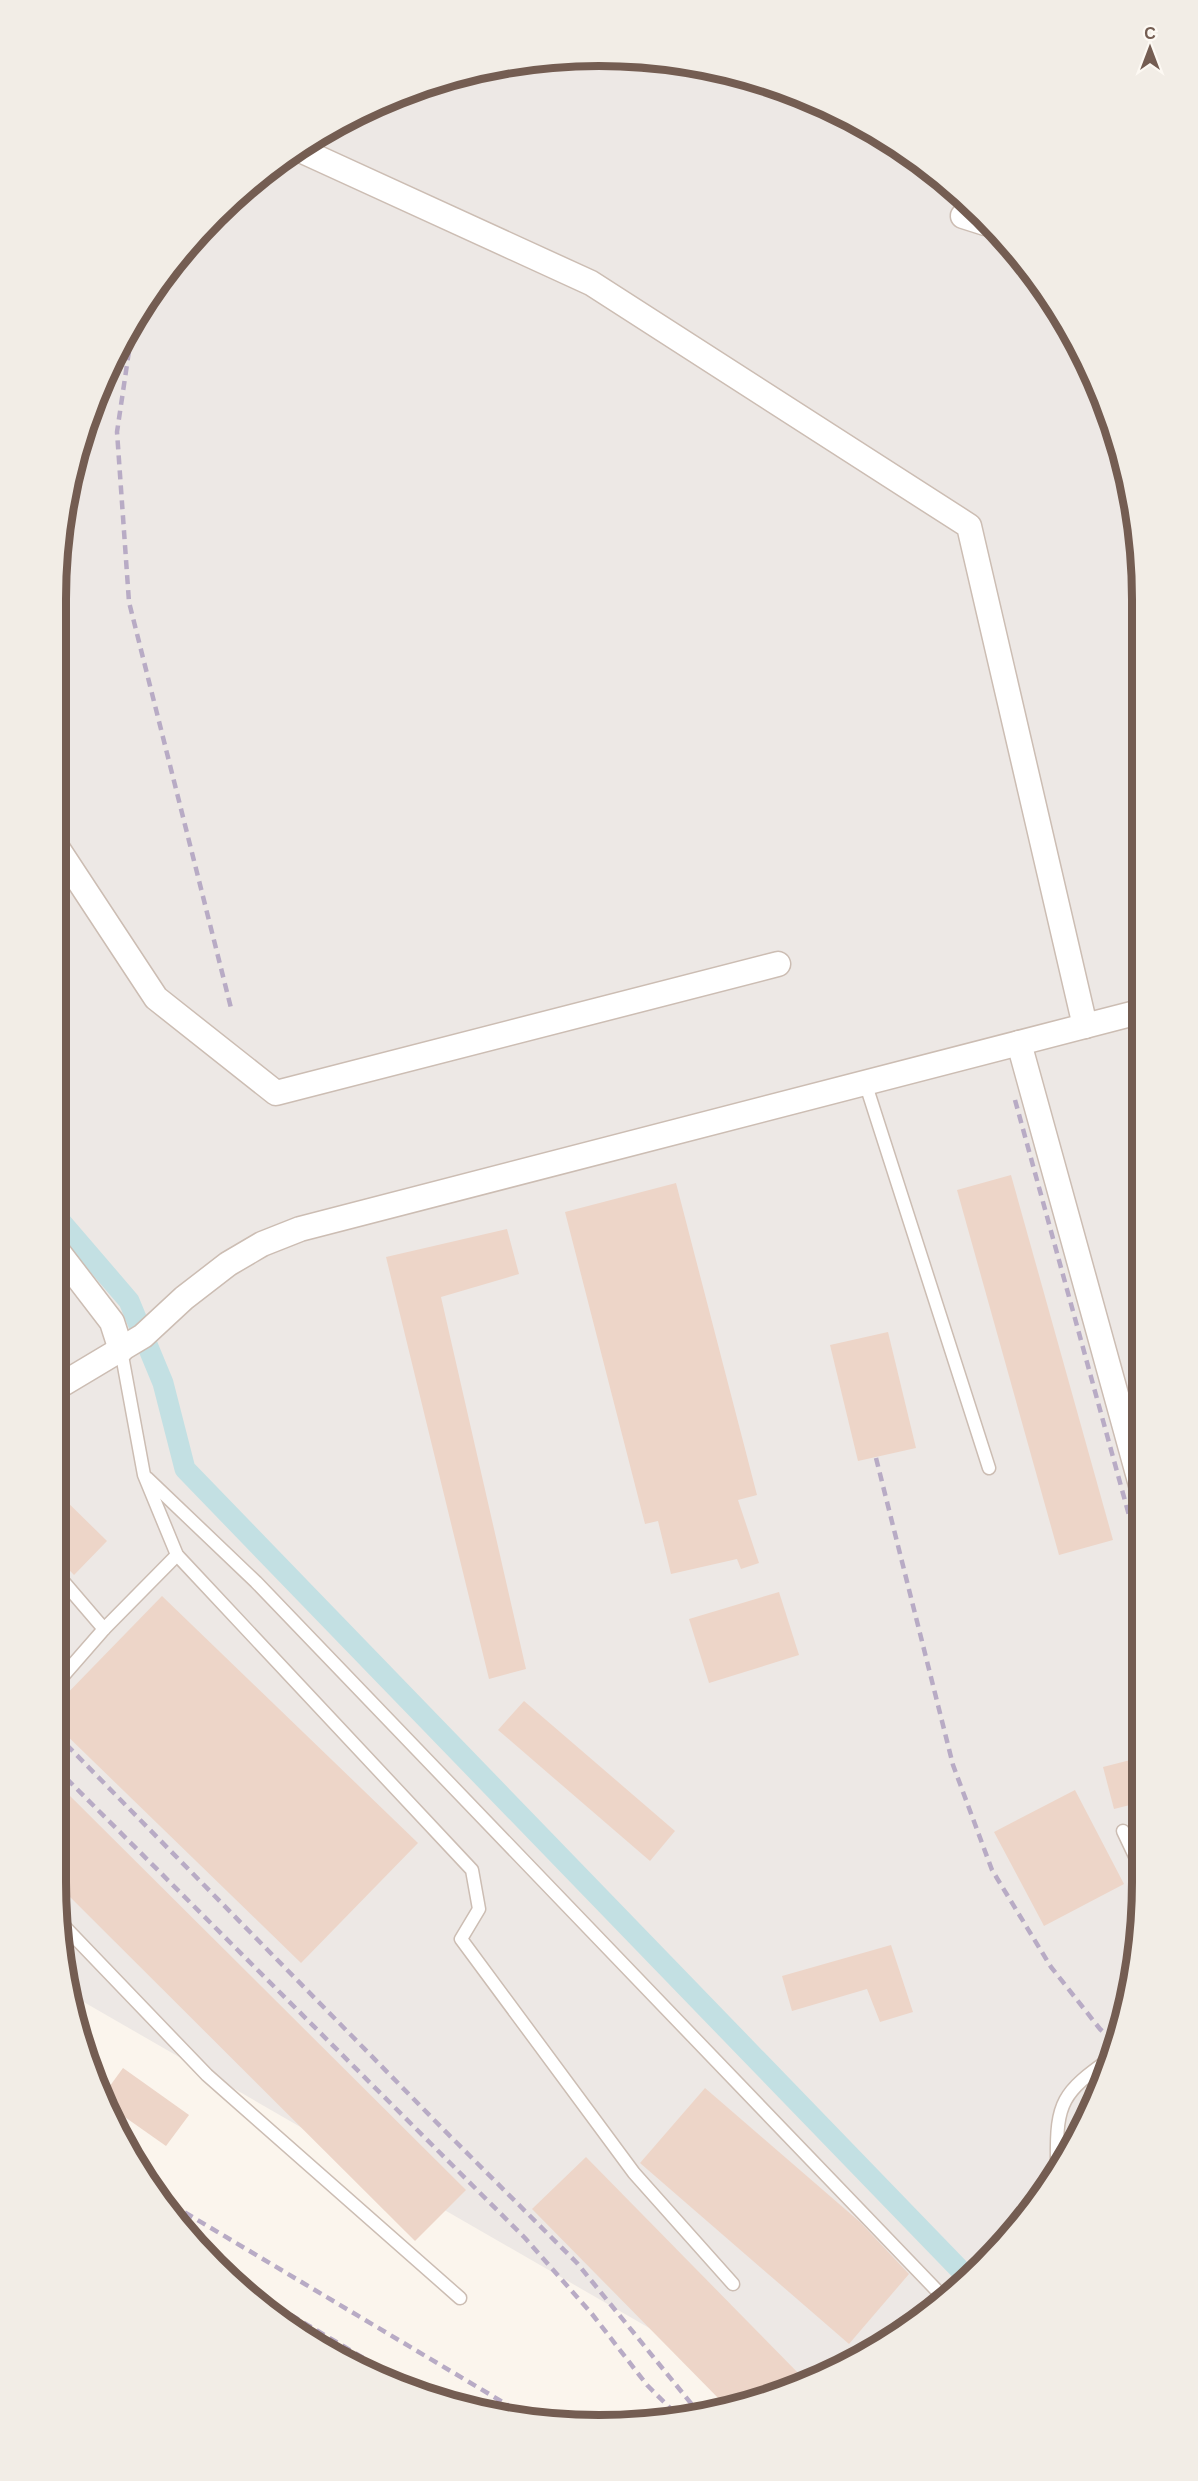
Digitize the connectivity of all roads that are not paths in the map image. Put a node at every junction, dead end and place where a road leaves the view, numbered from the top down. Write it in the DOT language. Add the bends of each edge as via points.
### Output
graph roads {
  1 [pos="307,153"];
  2 [pos="966,213"];
  3 [pos="973,220"];
  4 [pos="66,861"];
  5 [pos="777,964"];
  6 [pos="1132,1014"];
  7 [pos="1085,1026"];
  8 [pos="1019,1043"];
  9 [pos="865,1082"];
  10 [pos="66,1262"];
  11 [pos="121,1350"];
  12 [pos="66,1382"];
  13 [pos="1132,1452"];
  14 [pos="989,1468"];
  15 [pos="144,1475"];
  16 [pos="177,1555"];
  17 [pos="66,1585"];
  18 [pos="104,1629"];
  19 [pos="66,1673"];
  20 [pos="1123,1831"];
  21 [pos="1132,1850"];
  22 [pos="69,1931"];
  23 [pos="1098,2069"];
  24 [pos="1058,2153"];
  25 [pos="734,2284"];
  26 [pos="939,2292"];
  27 [pos="460,2298"];
  1 -- 7 [label="street" via="591,283 969,526"];
  2 -- 3 [label="street" via="963,216"];
  4 -- 5 [label="street" via="156,998 276,1093"];
  6 -- 7 [label="street"];
  7 -- 8 [label="street"];
  8 -- 9 [label="street"];
  8 -- 13 [label="street"];
  9 -- 11 [label="street" via="300,1229 262,1244 228,1264"];
  9 -- 14 [label="lane"];
  10 -- 11 [label="street" via="112,1322"];
  11 -- 12 [label="street"];
  11 -- 15 [label="lane"];
  15 -- 16 [label="lane"];
  15 -- 26 [label="lane" via="256,1582"];
  16 -- 18 [label="lane"];
  16 -- 25 [label="lane" via="472,1870 479,1909 461,1939 634,2173"];
  17 -- 18 [label="lane"];
  18 -- 19 [label="lane"];
  20 -- 21 [label="lane"];
  22 -- 27 [label="lane" via="207,2075"];
  23 -- 24 [label="lane" via="1069,2093 1057,2124"];
}
